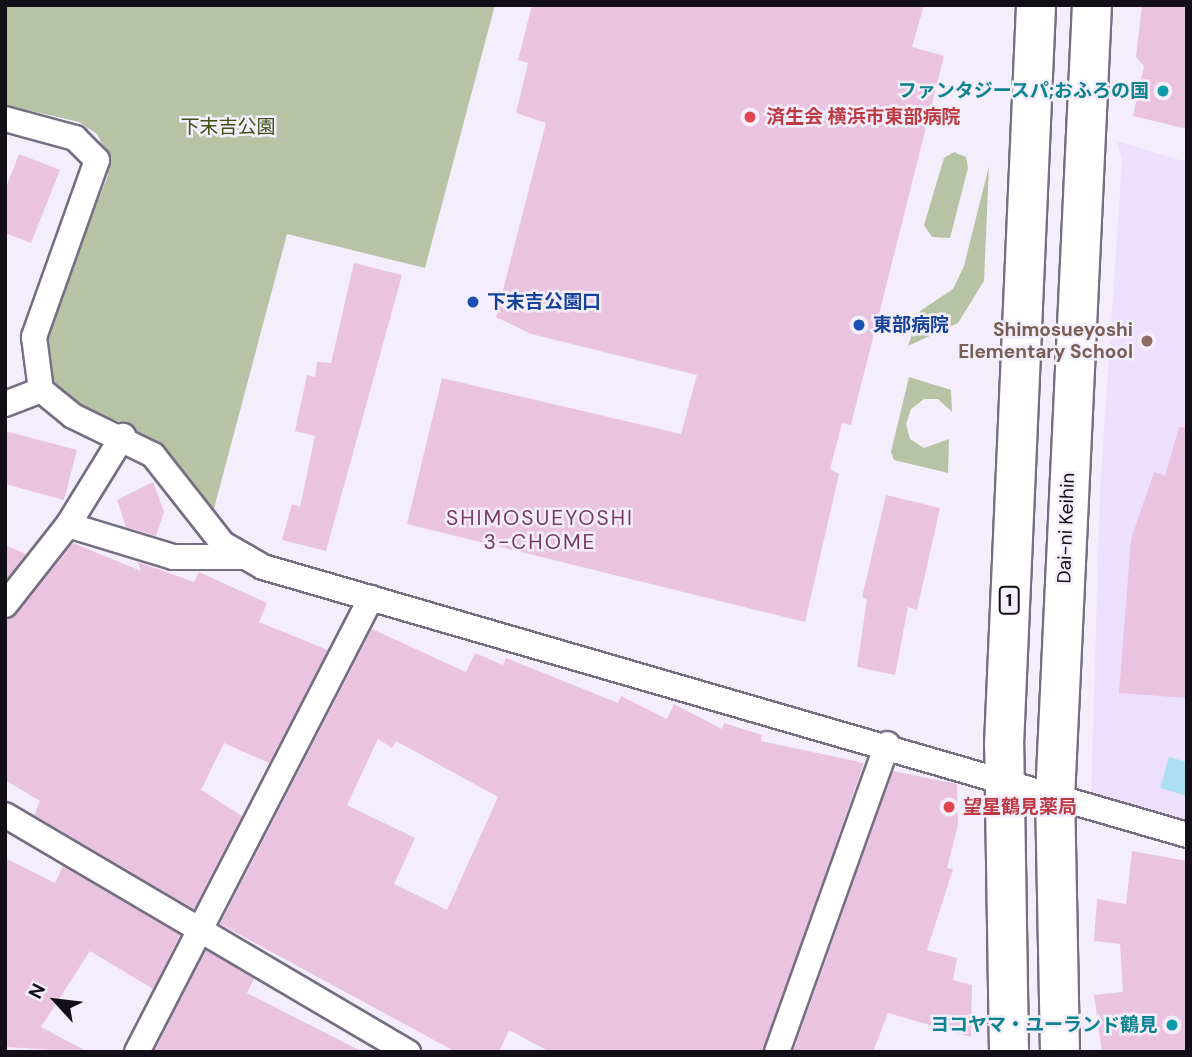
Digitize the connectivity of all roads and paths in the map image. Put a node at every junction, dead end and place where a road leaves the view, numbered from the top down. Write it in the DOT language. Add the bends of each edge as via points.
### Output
graph roads {
  1 [pos="1036,5"];
  2 [pos="1092,5"];
  3 [pos="5,119"];
  4 [pos="40,390"];
  5 [pos="5,404"];
  6 [pos="122,436"];
  7 [pos="68,525"];
  8 [pos="246,557"];
  9 [pos="371,598"];
  10 [pos="5,605"];
  11 [pos="887,744"];
  12 [pos="1003,780"];
  13 [pos="1055,798"];
  14 [pos="5,815"];
  15 [pos="1187,835"];
  16 [pos="200,928"];
  17 [pos="137,1052"];
  18 [pos="408,1052"];
  19 [pos="777,1052"];
  20 [pos="1009,1052"];
  21 [pos="1060,1052"];
  1 -- 12 [label="highway, 1"];
  2 -- 13 [label="highway, Dai-ni Keihin"];
  3 -- 4 [label="street" via="75,138 97,160 34,337"];
  4 -- 5 [label="street"];
  4 -- 6 [label="street" via="74,416"];
  6 -- 7 [label="street"];
  6 -- 8 [label="street" via="153,455 223,544"];
  7 -- 8 [label="street" via="173,557"];
  7 -- 10 [label="street"];
  8 -- 9 [label="street"];
  9 -- 11 [label="street"];
  9 -- 16 [label="street"];
  11 -- 12 [label="street"];
  11 -- 19 [label="street"];
  12 -- 13 [label="street"];
  12 -- 20 [label="highway, 1"];
  13 -- 15 [label="street"];
  13 -- 21 [label="highway, Dai-ni Keihin"];
  14 -- 16 [label="street"];
  16 -- 17 [label="street"];
  16 -- 18 [label="street"];
}
